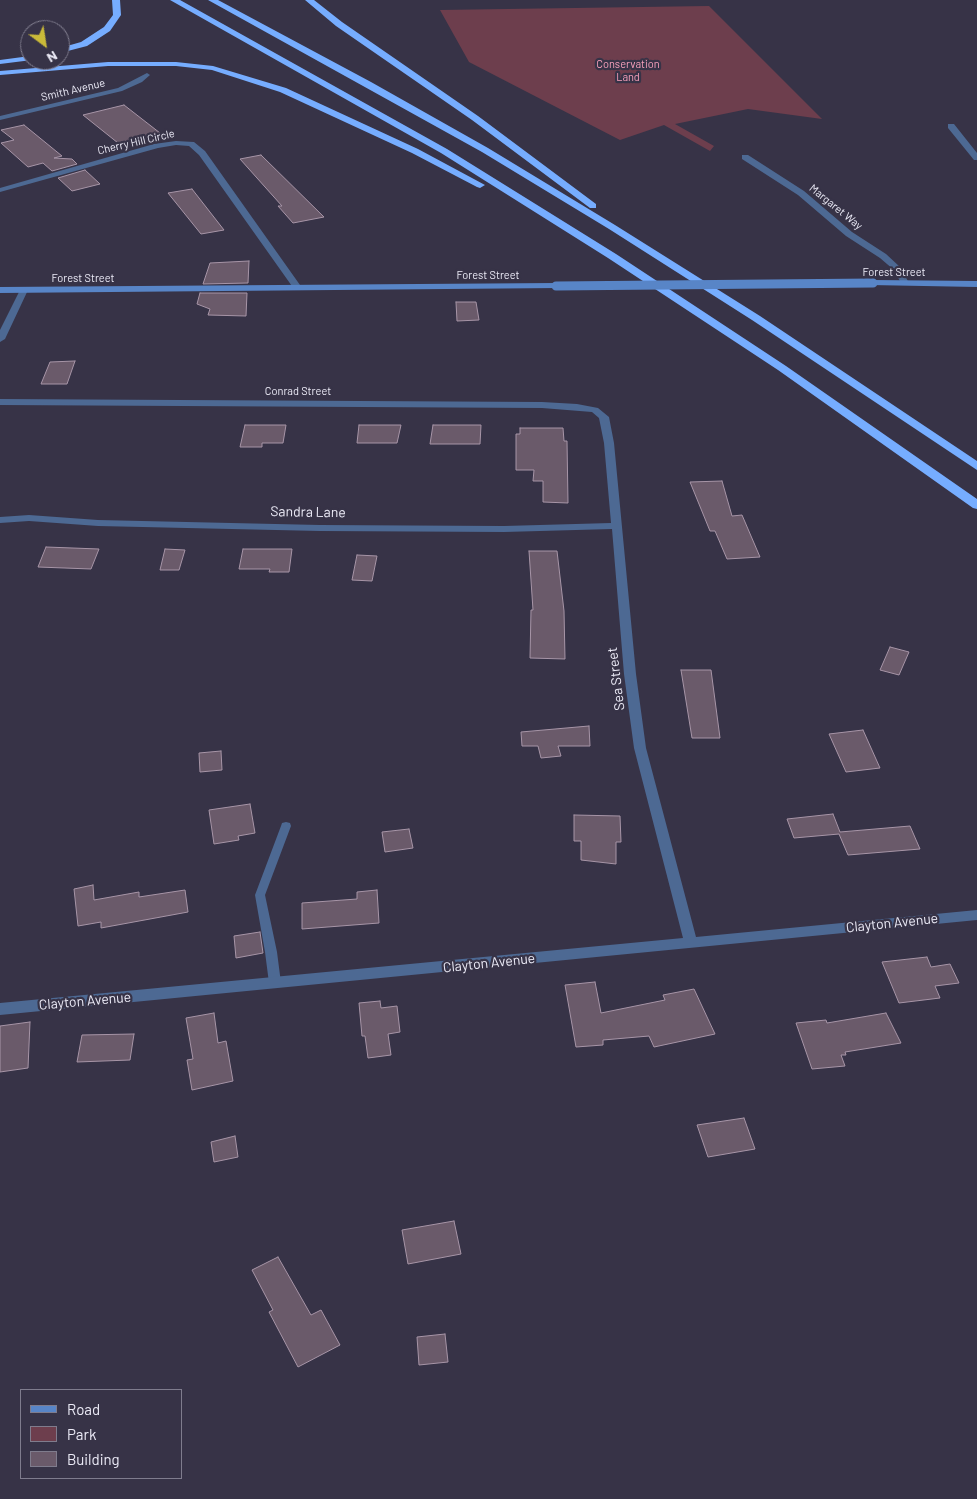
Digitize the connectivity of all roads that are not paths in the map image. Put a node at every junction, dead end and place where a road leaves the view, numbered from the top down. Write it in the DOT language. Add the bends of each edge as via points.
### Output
graph roads {
  1 [pos="116,0"];
  2 [pos="174,0"];
  3 [pos="212,0"];
  4 [pos="309,0"];
  5 [pos="70,48"];
  6 [pos="20,59"];
  7 [pos="0,62"];
  8 [pos="0,73"];
  9 [pos="147,75"];
  10 [pos="0,118"];
  11 [pos="951,126"];
  12 [pos="745,157"];
  13 [pos="977,158"];
  14 [pos="0,190"];
  15 [pos="577,234"];
  16 [pos="635,241"];
  17 [pos="906,283"];
  18 [pos="977,284"];
  19 [pos="297,288"];
  20 [pos="0,290"];
  21 [pos="24,290"];
  22 [pos="0,339"];
  23 [pos="0,402"];
  24 [pos="595,410"];
  25 [pos="977,466"];
  26 [pos="977,505"];
  27 [pos="0,520"];
  28 [pos="616,526"];
  29 [pos="286,826"];
  30 [pos="977,915"];
  31 [pos="691,943"];
  32 [pos="275,983"];
  33 [pos="0,1009"];
  1 -- 5 [label="highway" via="116,15 108,29 88,42"];
  2 -- 15 [label="highway" via="444,151"];
  3 -- 16 [label="highway" via="477,145"];
  4 -- 16 [label="highway" via="571,188"];
  6 -- 7 [label="highway"];
  8 -- 15 [label="highway" via="142,63 213,68 238,74 283,90 415,151"];
  9 -- 10 [label="street, Smith Avenue" via="120,90"];
  11 -- 13 [label="street"];
  12 -- 17 [label="street, Margaret Way" via="801,193 849,234 883,256"];
  14 -- 19 [label="street, Cherry Hill Circle" via="157,146 191,144 202,153"];
  15 -- 26 [label="highway" via="782,368"];
  16 -- 25 [label="highway"];
  17 -- 18 [label="street, Forest Street"];
  17 -- 19 [label="street, Forest Street, bridge"];
  19 -- 21 [label="street, Forest Street"];
  20 -- 21 [label="street, Forest Street"];
  21 -- 22 [label="street"];
  23 -- 24 [label="street, Conrad Street" via="542,405"];
  24 -- 28 [label="street, Sea Street" via="604,417 609,443"];
  27 -- 28 [label="street, Sandra Lane" via="29,518 98,523 329,528"];
  28 -- 31 [label="street, Sea Street" via="640,748"];
  29 -- 32 [label="lane" via="260,895"];
  30 -- 31 [label="street, Clayton Avenue"];
  31 -- 32 [label="street, Clayton Avenue"];
  32 -- 33 [label="street, Clayton Avenue"];
}
